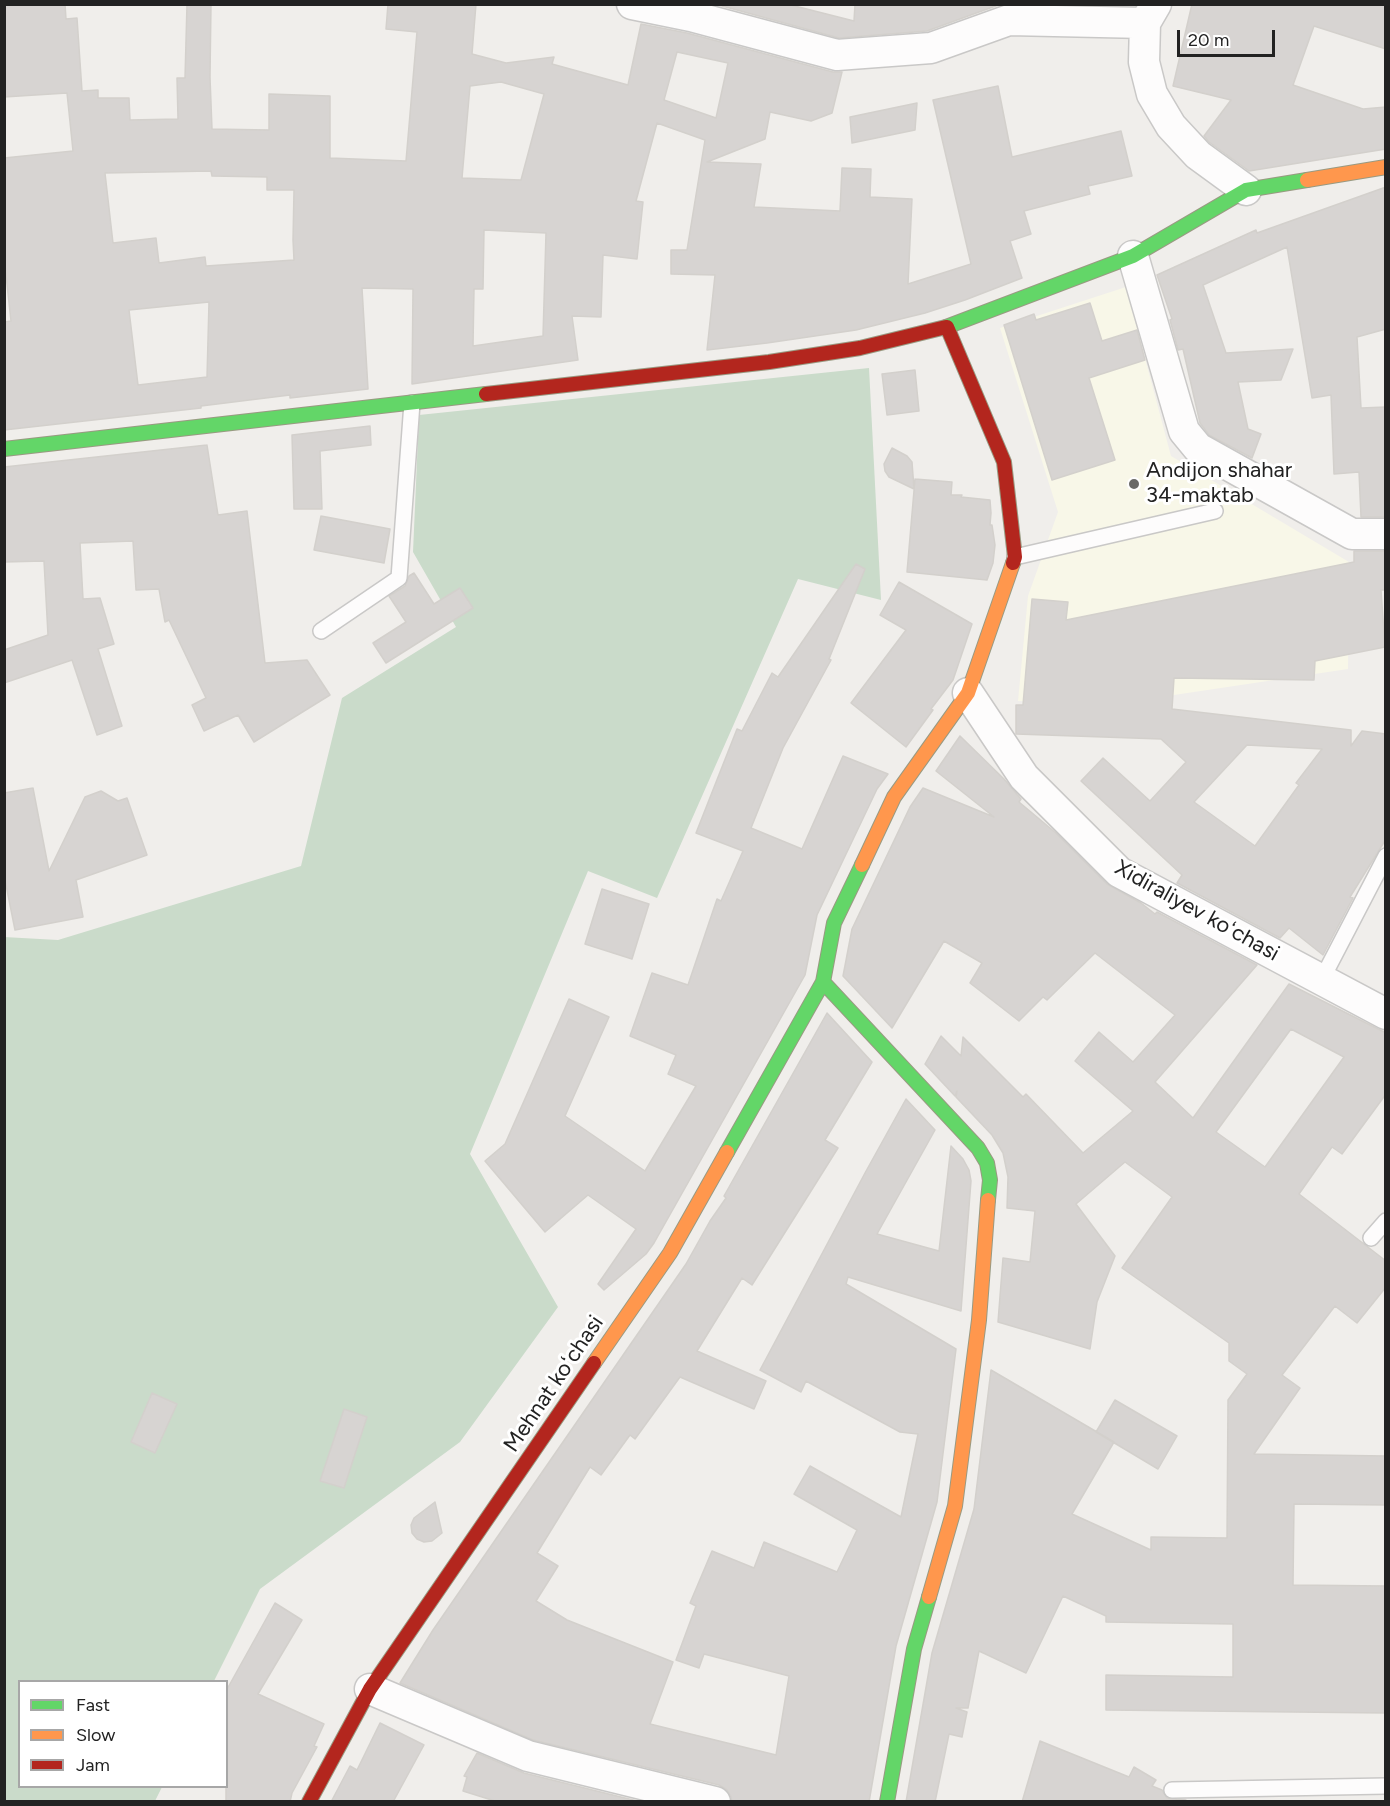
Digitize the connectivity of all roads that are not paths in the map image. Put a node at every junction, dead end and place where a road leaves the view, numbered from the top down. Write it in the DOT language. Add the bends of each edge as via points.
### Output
graph roads {
  1 [pos="632,4"];
  2 [pos="1151,14"];
  3 [pos="1386,167"];
  4 [pos="1246,190"];
  5 [pos="1133,256"];
  6 [pos="947,327"];
  7 [pos="412,403"];
  8 [pos="4,448"];
  9 [pos="1215,511"];
  10 [pos="1386,534"];
  11 [pos="1016,557"];
  12 [pos="321,631"];
  13 [pos="969,693"];
  14 [pos="1386,856"];
  15 [pos="1322,979"];
  16 [pos="823,982"];
  17 [pos="1386,1014"];
  18 [pos="1386,1221"];
  19 [pos="1371,1238"];
  20 [pos="370,1689"];
  21 [pos="1386,1786"];
  22 [pos="1172,1790"];
  23 [pos="309,1802"];
  24 [pos="715,1802"];
  25 [pos="887,1802"];
  1 -- 2 [label="street" via="837,55 931,48 1009,20"];
  2 -- 4 [label="street" via="1144,62 1152,94 1172,126 1198,154"];
  3 -- 4 [label="street"];
  4 -- 5 [label="street"];
  5 -- 6 [label="street"];
  5 -- 10 [label="street" via="1184,431 1198,448 1352,534"];
  6 -- 7 [label="street" via="860,348 769,362"];
  6 -- 11 [label="street, Mehnat koʻchasi" via="1004,462"];
  7 -- 8 [label="street"];
  7 -- 12 [label="lane" via="399,578"];
  9 -- 11 [label="lane"];
  11 -- 13 [label="street, Mehnat koʻchasi"];
  13 -- 15 [label="street, Xidiraliyev koʻchasi" via="1024,777 1119,872"];
  13 -- 16 [label="street, Mehnat koʻchasi" via="894,797 834,923"];
  14 -- 15 [label="lane"];
  15 -- 17 [label="street, Xidiraliyev koʻchasi"];
  16 -- 20 [label="street, Mehnat koʻchasi" via="670,1253"];
  16 -- 25 [label="street" via="978,1148 987,1163 990,1180 979,1320 956,1506 914,1649"];
  18 -- 19 [label="lane"];
  20 -- 23 [label="street, Mehnat koʻchasi"];
  20 -- 24 [label="street" via="528,1756"];
  21 -- 22 [label="lane"];
}
